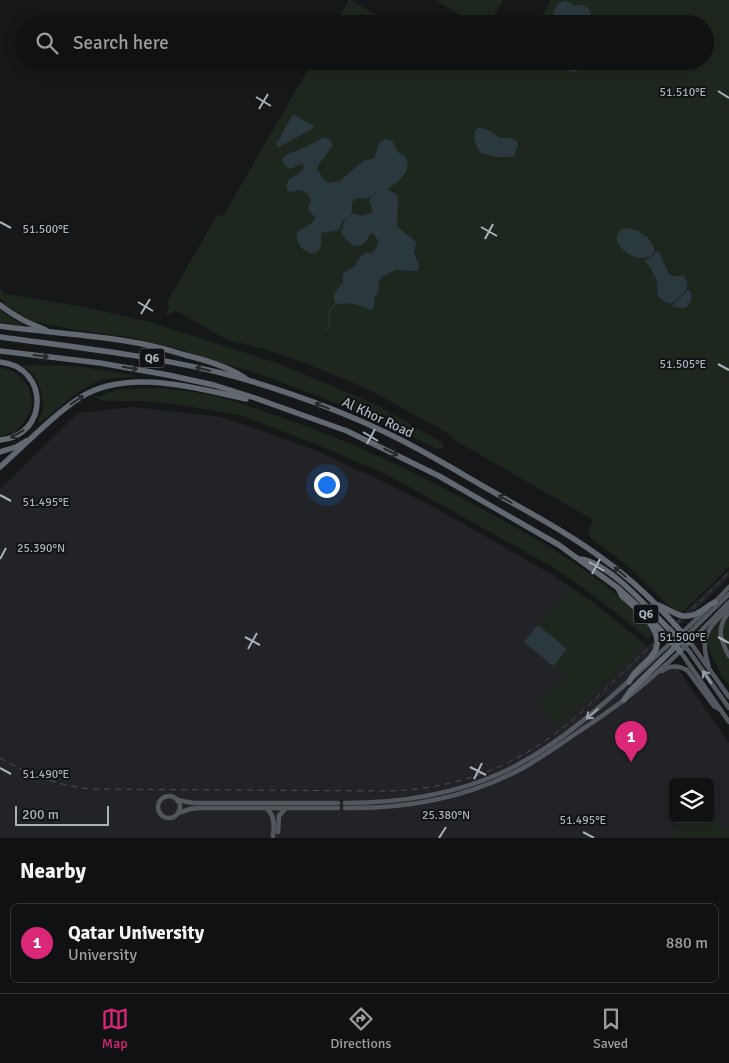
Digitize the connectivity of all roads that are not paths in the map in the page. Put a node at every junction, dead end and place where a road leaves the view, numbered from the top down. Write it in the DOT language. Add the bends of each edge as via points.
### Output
graph roads {
  1 [pos="0,305"];
  2 [pos="0,326"];
  3 [pos="53,332"];
  4 [pos="0,337"];
  5 [pos="0,351"];
  6 [pos="0,362"];
  7 [pos="250,381"];
  8 [pos="255,398"];
  9 [pos="40,431"];
  10 [pos="0,440"];
  11 [pos="0,452"];
  12 [pos="0,467"];
  13 [pos="579,559"];
  14 [pos="618,588"];
  15 [pos="729,588"];
  16 [pos="729,594"];
  17 [pos="715,602"];
  18 [pos="729,602"];
  19 [pos="656,605"];
  20 [pos="729,612"];
  21 [pos="681,642"];
  22 [pos="729,656"];
  23 [pos="709,668"];
  24 [pos="629,682"];
  25 [pos="647,682"];
  26 [pos="729,696"];
  27 [pos="624,700"];
  28 [pos="729,708"];
  29 [pos="721,710"];
  30 [pos="729,722"];
  31 [pos="177,800"];
  32 [pos="266,808"];
  33 [pos="284,809"];
  34 [pos="178,813"];
  35 [pos="278,832"];
  36 [pos="273,836"];
  1 -- 3 [label="highway" via="34,326"];
  2 -- 3 [label="highway"];
  3 -- 7 [label="highway" via="125,340 164,349 203,359"];
  7 -- 4 [label="highway, Al Khor Road / Q6, one-way" via="121,352"];
  5 -- 8 [label="highway, Al Khor Road / Q6, one-way" via="168,375"];
  6 -- 10 [label="highway, one-way" via="23,370 38,397 30,425 15,437"];
  19 -- 7 [label="highway, Al Khor Road / Q6, one-way" via="629,579 579,542 407,443 334,410"];
  9 -- 8 [label="highway, one-way" via="82,396 121,383 162,383"];
  8 -- 13 [label="highway, Al Khor Road / Q6, one-way" via="347,431 393,452"];
  9 -- 11 [label="highway" via="16,447"];
  9 -- 12 [label="highway"];
  13 -- 14 [label="highway, Al Khor Road / Q6"];
  13 -- 21 [label="highway" via="600,566 616,578"];
  14 -- 21 [label="highway, Al Khor Road / Q6"];
  14 -- 24 [label="highway" via="620,594 653,627 657,639 654,654"];
  15 -- 17 [label="main road"];
  16 -- 21 [label="main road"];
  17 -- 19 [label="highway" via="697,614 687,616"];
  17 -- 21 [label="main road"];
  18 -- 21 [label="main road"];
  18 -- 23 [label="main road" via="705,638 704,650"];
  19 -- 21 [label="highway, Al Khor Road / Q6"];
  20 -- 22 [label="main road" via="720,631"];
  21 -- 23 [label="main road"];
  21 -- 24 [label="main road"];
  21 -- 25 [label="main road"];
  21 -- 27 [label="highway"];
  28 -- 21 [label="main road, one-way"];
  21 -- 29 [label="main road"];
  23 -- 26 [label="main road"];
  24 -- 27 [label="main road, one-way" via="544,749 500,774 435,794 345,805 388,807 428,801 488,784 535,761"];
  25 -- 27 [label="main road"];
  25 -- 29 [label="main road" via="666,668 681,667"];
  29 -- 30 [label="main road"];
  31 -- 33 [label="main road" via="193,803 338,805"];
  31 -- 34 [label="main road" via="180,806"];
  31 -- 34 [label="main road" via="164,798 159,809 167,818"];
  32 -- 33 [label="main road"];
  32 -- 34 [label="main road" via="199,808"];
  32 -- 36 [label="main road" via="273,817"];
  33 -- 35 [label="main road" via="279,816"];
}
